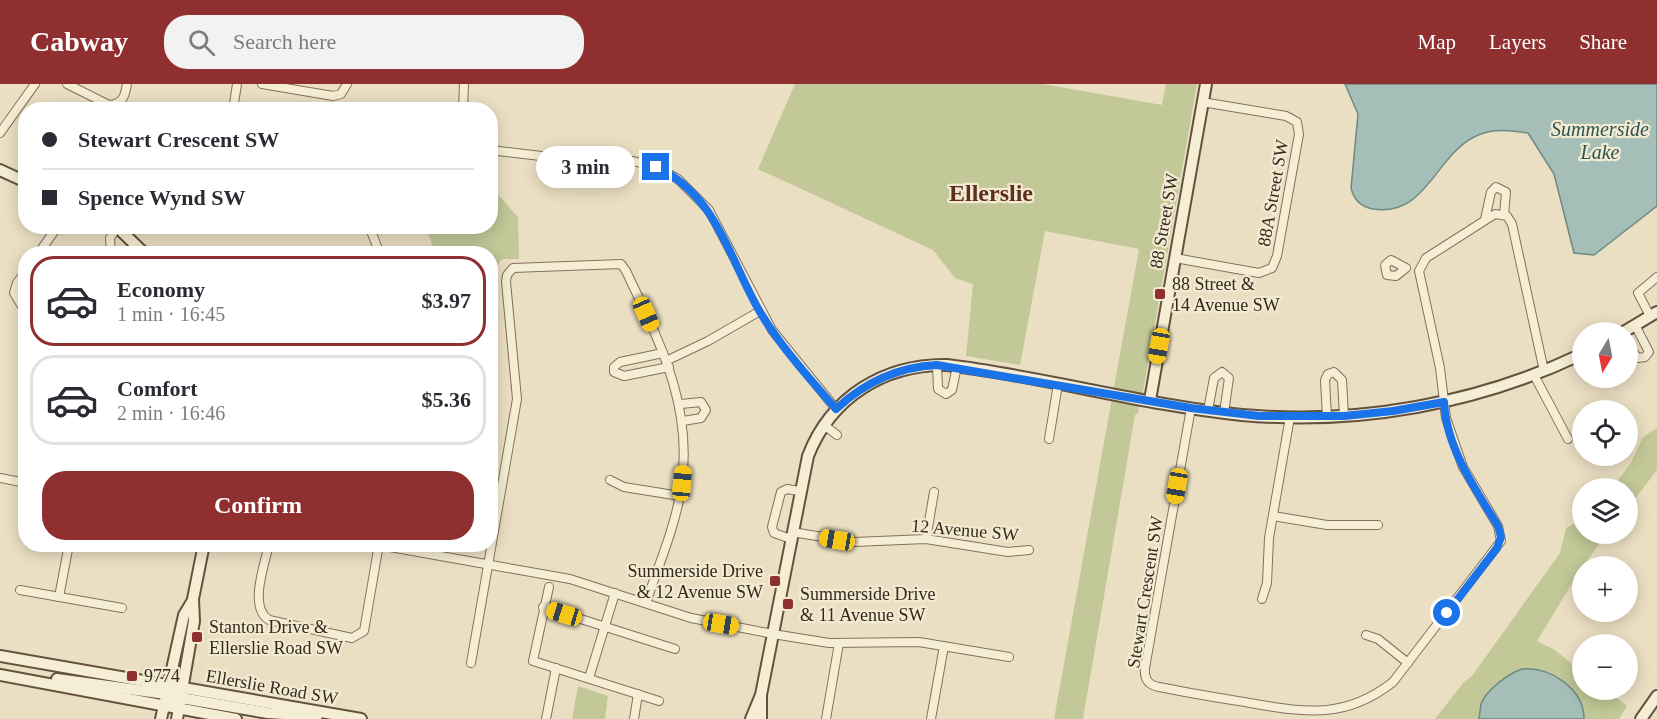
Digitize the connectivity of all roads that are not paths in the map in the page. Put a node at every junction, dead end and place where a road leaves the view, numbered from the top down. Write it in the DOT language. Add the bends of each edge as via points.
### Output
graph roads {
  1 [pos="35,84"];
  2 [pos="67,84"];
  3 [pos="127,84"];
  4 [pos="237,84"];
  5 [pos="262,84"];
  6 [pos="347,84"];
  7 [pos="464,84"];
  8 [pos="1206,84"];
  9 [pos="22,102"];
  10 [pos="101,102"];
  11 [pos="119,102"];
  12 [pos="234,102"];
  13 [pos="463,102"];
  14 [pos="1202,102"];
  15 [pos="18,108"];
  16 [pos="0,134"];
  17 [pos="498,151"];
  18 [pos="0,170"];
  19 [pos="18,178"];
  20 [pos="1504,214"];
  21 [pos="1485,219"];
  22 [pos="125,234"];
  23 [pos="136,244"];
  24 [pos="1175,258"];
  25 [pos="1419,267"];
  26 [pos="1406,268"];
  27 [pos="1657,277"];
  28 [pos="18,282"];
  29 [pos="18,300"];
  30 [pos="760,311"];
  31 [pos="1653,314"];
  32 [pos="1638,323"];
  33 [pos="1638,331"];
  34 [pos="1572,358"];
  35 [pos="1638,358"];
  36 [pos="666,360"];
  37 [pos="937,365"];
  38 [pos="957,366"];
  39 [pos="1539,373"];
  40 [pos="1058,384"];
  41 [pos="1150,400"];
  42 [pos="1444,402"];
  43 [pos="681,404"];
  44 [pos="1191,408"];
  45 [pos="836,409"];
  46 [pos="1208,410"];
  47 [pos="1224,412"];
  48 [pos="1344,416"];
  49 [pos="1290,417"];
  50 [pos="1327,417"];
  51 [pos="683,421"];
  52 [pos="824,425"];
  53 [pos="837,435"];
  54 [pos="1048,439"];
  55 [pos="1568,439"];
  56 [pos="0,478"];
  57 [pos="610,480"];
  58 [pos="18,481"];
  59 [pos="799,491"];
  60 [pos="934,492"];
  61 [pos="680,496"];
  62 [pos="498,507"];
  63 [pos="1273,516"];
  64 [pos="1378,525"];
  65 [pos="791,535"];
  66 [pos="926,539"];
  67 [pos="1029,550"];
  68 [pos="67,552"];
  69 [pos="202,552"];
  70 [pos="268,552"];
  71 [pos="378,552"];
  72 [pos="419,552"];
  73 [pos="490,552"];
  74 [pos="488,564"];
  75 [pos="549,587"];
  76 [pos="20,590"];
  77 [pos="615,593"];
  78 [pos="59,597"];
  79 [pos="193,599"];
  80 [pos="1262,599"];
  81 [pos="646,603"];
  82 [pos="543,607"];
  83 [pos="122,608"];
  84 [pos="604,626"];
  85 [pos="773,634"];
  86 [pos="1366,635"];
  87 [pos="839,644"];
  88 [pos="944,646"];
  89 [pos="675,649"];
  90 [pos="0,656"];
  91 [pos="1009,657"];
  92 [pos="471,663"];
  93 [pos="1408,663"];
  94 [pos="556,668"];
  95 [pos="0,675"];
  96 [pos="16,678"];
  97 [pos="589,678"];
  98 [pos="167,689"];
  99 [pos="638,694"];
  100 [pos="761,695"];
  101 [pos="1657,696"];
  102 [pos="659,701"];
  103 [pos="180,704"];
  104 [pos="164,706"];
  105 [pos="161,719"];
  106 [pos="236,719"];
  107 [pos="361,719"];
  108 [pos="546,719"];
  109 [pos="634,719"];
  110 [pos="751,719"];
  111 [pos="761,719"];
  112 [pos="826,719"];
  113 [pos="931,719"];
  114 [pos="1641,719"];
  1 -- 9 [label="street"];
  2 -- 10 [label="street"];
  3 -- 11 [label="street" via="124,98"];
  4 -- 12 [label="street"];
  5 -- 6 [label="street" via="330,96 341,94"];
  7 -- 13 [label="street"];
  8 -- 14 [label="street, 88 Street SW"];
  14 -- 24 [label="street, 88 Street SW"];
  14 -- 24 [label="street, 88A Street SW" via="1286,116 1297,122 1299,134 1272,268 1259,273"];
  15 -- 16 [label="street"];
  17 -- 30 [label="street" via="576,160 633,161 667,172 704,203"];
  18 -- 19 [label="street"];
  20 -- 21 [label="street"];
  20 -- 21 [label="street" via="1506,192 1496,187 1491,192"];
  20 -- 39 [label="street" via="1515,237"];
  21 -- 25 [label="street" via="1426,258"];
  22 -- 23 [label="street"];
  24 -- 41 [label="street, 88 Street SW"];
  25 -- 26 [label="street"];
  25 -- 42 [label="street"];
  27 -- 31 [label="street" via="1638,293"];
  28 -- 29 [label="street" via="14,293"];
  30 -- 36 [label="street"];
  30 -- 45 [label="street"];
  31 -- 32 [label="street"];
  33 -- 35 [label="street" via="1649,352"];
  34 -- 39 [label="street"];
  36 -- 36 [label="street" via="624,376 614,372 620,362"];
  36 -- 43 [label="street"];
  36 -- 62 [label="street" via="621,264 521,267 508,272 517,399"];
  37 -- 38 [label="street"];
  37 -- 38 [label="street" via="938,389 946,394 952,390"];
  37 -- 45 [label="street" via="890,373 869,383"];
  38 -- 40 [label="street"];
  39 -- 42 [label="street"];
  39 -- 55 [label="street"];
  40 -- 41 [label="street"];
  40 -- 54 [label="street"];
  41 -- 44 [label="street"];
  42 -- 48 [label="street"];
  42 -- 93 [label="street, Stewart Crescent SW" via="1463,467 1501,537 1497,548"];
  43 -- 51 [label="street"];
  43 -- 51 [label="street" via="701,402 706,410 701,418"];
  44 -- 46 [label="street"];
  44 -- 93 [label="street, Stewart Crescent SW" via="1144,668 1147,681 1159,687 1320,713 1339,711 1370,699 1393,682"];
  45 -- 52 [label="street"];
  46 -- 47 [label="street"];
  46 -- 47 [label="street" via="1214,378 1222,372 1229,378"];
  47 -- 49 [label="street"];
  48 -- 50 [label="street"];
  48 -- 50 [label="street" via="1342,380 1334,372 1326,378"];
  49 -- 50 [label="street"];
  49 -- 63 [label="street"];
  51 -- 61 [label="street"];
  52 -- 53 [label="street"];
  52 -- 59 [label="street" via="807,456"];
  56 -- 58 [label="street"];
  57 -- 61 [label="street" via="624,488"];
  59 -- 65 [label="street"];
  59 -- 65 [label="street" via="781,492 772,527 774,532"];
  60 -- 66 [label="street"];
  61 -- 81 [label="street"];
  63 -- 64 [label="street" via="1327,525"];
  63 -- 80 [label="street" via="1268,579"];
  65 -- 66 [label="street, 12 Avenue SW" via="854,542"];
  65 -- 85 [label="street"];
  66 -- 67 [label="street, 12 Avenue SW" via="1008,552"];
  68 -- 78 [label="street"];
  69 -- 79 [label="street"];
  70 -- 71 [label="street" via="260,612 269,620 352,638 360,636 365,627"];
  72 -- 74 [label="street"];
  73 -- 74 [label="street"];
  74 -- 77 [label="street" via="570,579"];
  74 -- 92 [label="street"];
  75 -- 82 [label="street"];
  76 -- 78 [label="street"];
  77 -- 81 [label="street"];
  77 -- 84 [label="street"];
  78 -- 83 [label="street"];
  79 -- 98 [label="street" via="184,615"];
  79 -- 103 [label="street" via="194,621"];
  81 -- 85 [label="street" via="691,618"];
  82 -- 84 [label="street"];
  82 -- 94 [label="street" via="533,661"];
  84 -- 89 [label="street"];
  84 -- 97 [label="street"];
  85 -- 87 [label="street"];
  85 -- 100 [label="street"];
  86 -- 93 [label="street" via="1378,639"];
  87 -- 88 [label="street" via="911,641"];
  87 -- 112 [label="street"];
  88 -- 91 [label="street"];
  88 -- 113 [label="street"];
  90 -- 98 [label="street, Ellerslie Road SW"];
  94 -- 97 [label="street"];
  94 -- 108 [label="street"];
  95 -- 96 [label="street, Ellerslie Road SW"];
  96 -- 98 [label="street"];
  96 -- 104 [label="street, Ellerslie Road SW"];
  97 -- 99 [label="street"];
  98 -- 103 [label="street, Ellerslie Road SW"];
  98 -- 104 [label="street"];
  99 -- 102 [label="street"];
  99 -- 109 [label="street"];
  100 -- 110 [label="street"];
  100 -- 111 [label="street"];
  101 -- 114 [label="street"];
  103 -- 104 [label="street, Ellerslie Road SW"];
  103 -- 106 [label="street, Ellerslie Road SW"];
  103 -- 107 [label="street, Ellerslie Road SW"];
  104 -- 105 [label="street"];
}
